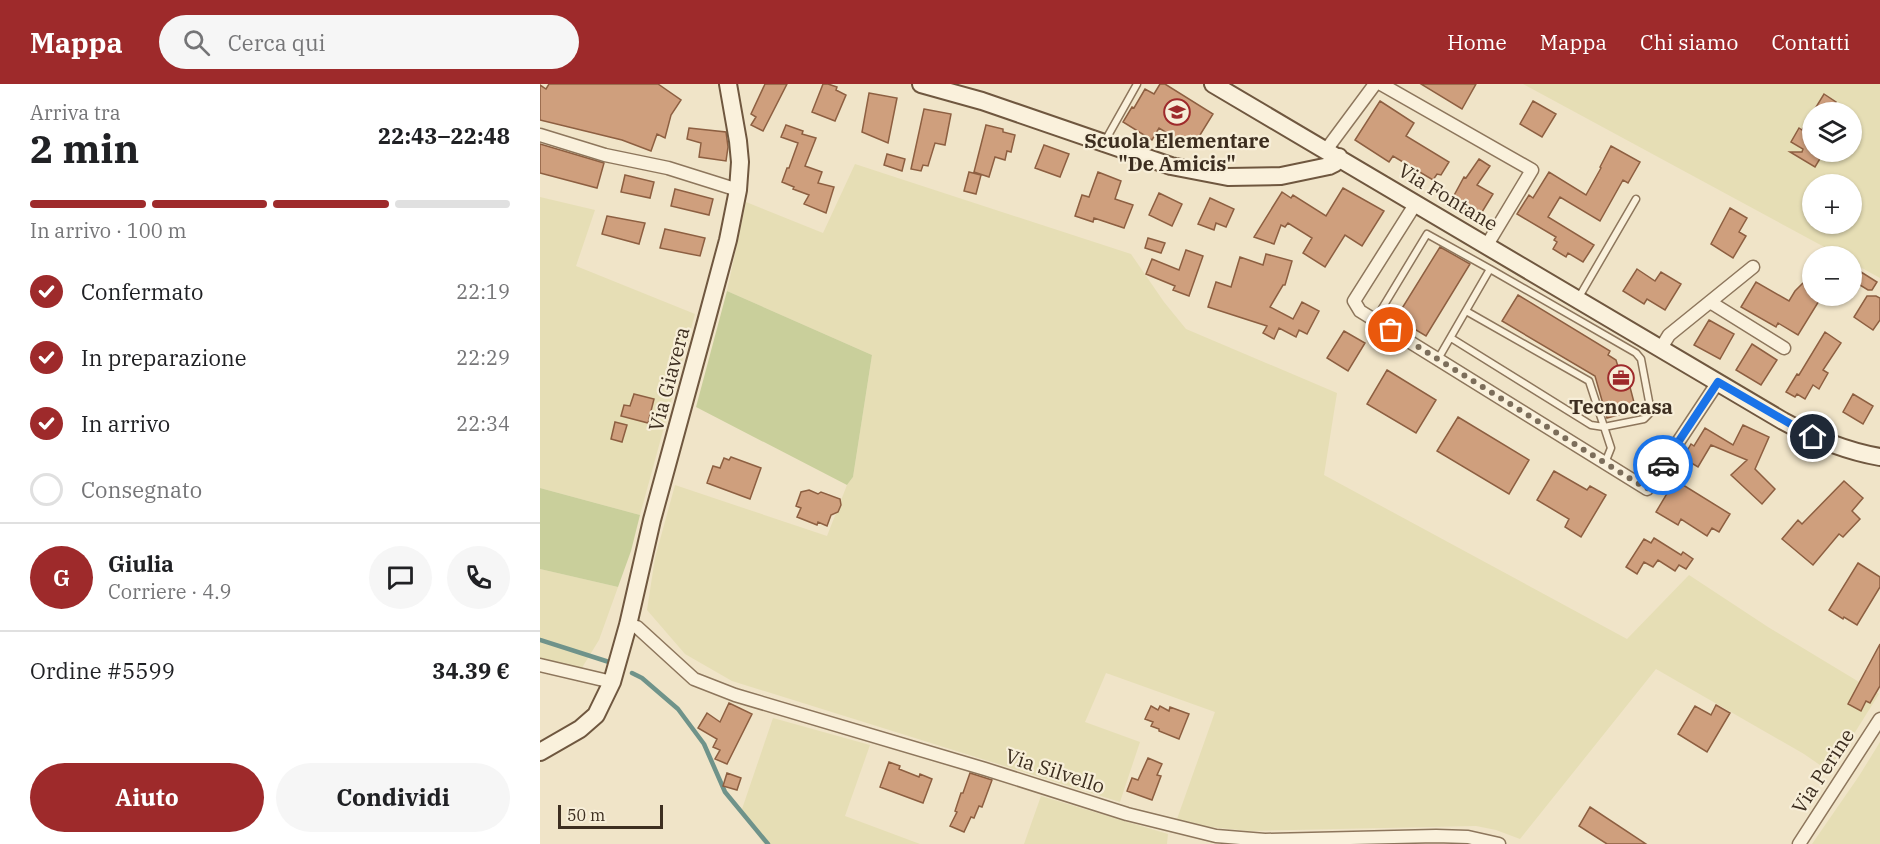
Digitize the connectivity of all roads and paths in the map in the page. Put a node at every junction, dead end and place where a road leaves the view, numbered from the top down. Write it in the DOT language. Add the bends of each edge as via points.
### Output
graph roads {
  1 [pos="728,84"];
  2 [pos="921,84"];
  3 [pos="1137,84"];
  4 [pos="1213,84"];
  5 [pos="1375,84"];
  6 [pos="1381,84"];
  7 [pos="540,135"];
  8 [pos="1104,143"];
  9 [pos="1333,154"];
  10 [pos="738,190"];
  11 [pos="1636,199"];
  12 [pos="1416,203"];
  13 [pos="1487,245"];
  14 [pos="1753,267"];
  15 [pos="1490,269"];
  16 [pos="1578,299"];
  17 [pos="1710,302"];
  18 [pos="1466,311"];
  19 [pos="1375,320"];
  20 [pos="1451,338"];
  21 [pos="1660,348"];
  22 [pos="1784,348"];
  23 [pos="1438,360"];
  24 [pos="1718,382"];
  25 [pos="1604,427"];
  26 [pos="1880,457"];
  27 [pos="1605,464"];
  28 [pos="628,625"];
  29 [pos="540,665"];
  30 [pos="612,682"];
  31 [pos="1880,718"];
  32 [pos="540,752"];
  33 [pos="1499,844"];
  34 [pos="1799,844"];
  1 -- 10 [label="street, Via Giavera" via="738,141"];
  2 -- 8 [label="street"];
  3 -- 8 [label="lane"];
  4 -- 9 [label="street, Via Fontane"];
  5 -- 9 [label="street"];
  6 -- 13 [label="street" via="1532,170"];
  7 -- 10 [label="street"];
  8 -- 9 [label="street" via="1171,166 1227,177 1281,176 1329,166 1337,161"];
  9 -- 12 [label="street, Via Fontane"];
  10 -- 28 [label="street, Via Giavera"];
  11 -- 16 [label="lane"];
  12 -- 13 [label="street, Via Fontane"];
  12 -- 19 [label="street" via="1354,301 1360,311"];
  13 -- 16 [label="street, Via Fontane"];
  14 -- 17 [label="street"];
  15 -- 18 [label="lane"];
  15 -- 19 [label="lane" via="1428,234"];
  15 -- 25 [label="lane" via="1641,359 1651,412 1644,419"];
  16 -- 21 [label="street, Via Fontane"];
  17 -- 21 [label="street" via="1669,335"];
  17 -- 22 [label="street"];
  18 -- 20 [label="lane"];
  18 -- 25 [label="lane" via="1589,381"];
  19 -- 23 [label="street"];
  20 -- 23 [label="lane"];
  20 -- 25 [label="lane" via="1591,425"];
  21 -- 24 [label="street, Via Fontane"];
  23 -- 27 [label="street"];
  24 -- 26 [label="street, Via Fontane" via="1813,437"];
  24 -- 27 [label="street" via="1647,489"];
  25 -- 27 [label="lane" via="1611,448"];
  28 -- 30 [label="street, Via Giavera"];
  28 -- 33 [label="street, Via Silvello" via="637,627 694,679 735,695 1126,814 1216,836 1265,840 1436,836 1468,837"];
  29 -- 30 [label="street"];
  30 -- 32 [label="street, Via Giavera" via="596,715"];
  31 -- 34 [label="street, Via Perine"];
}
